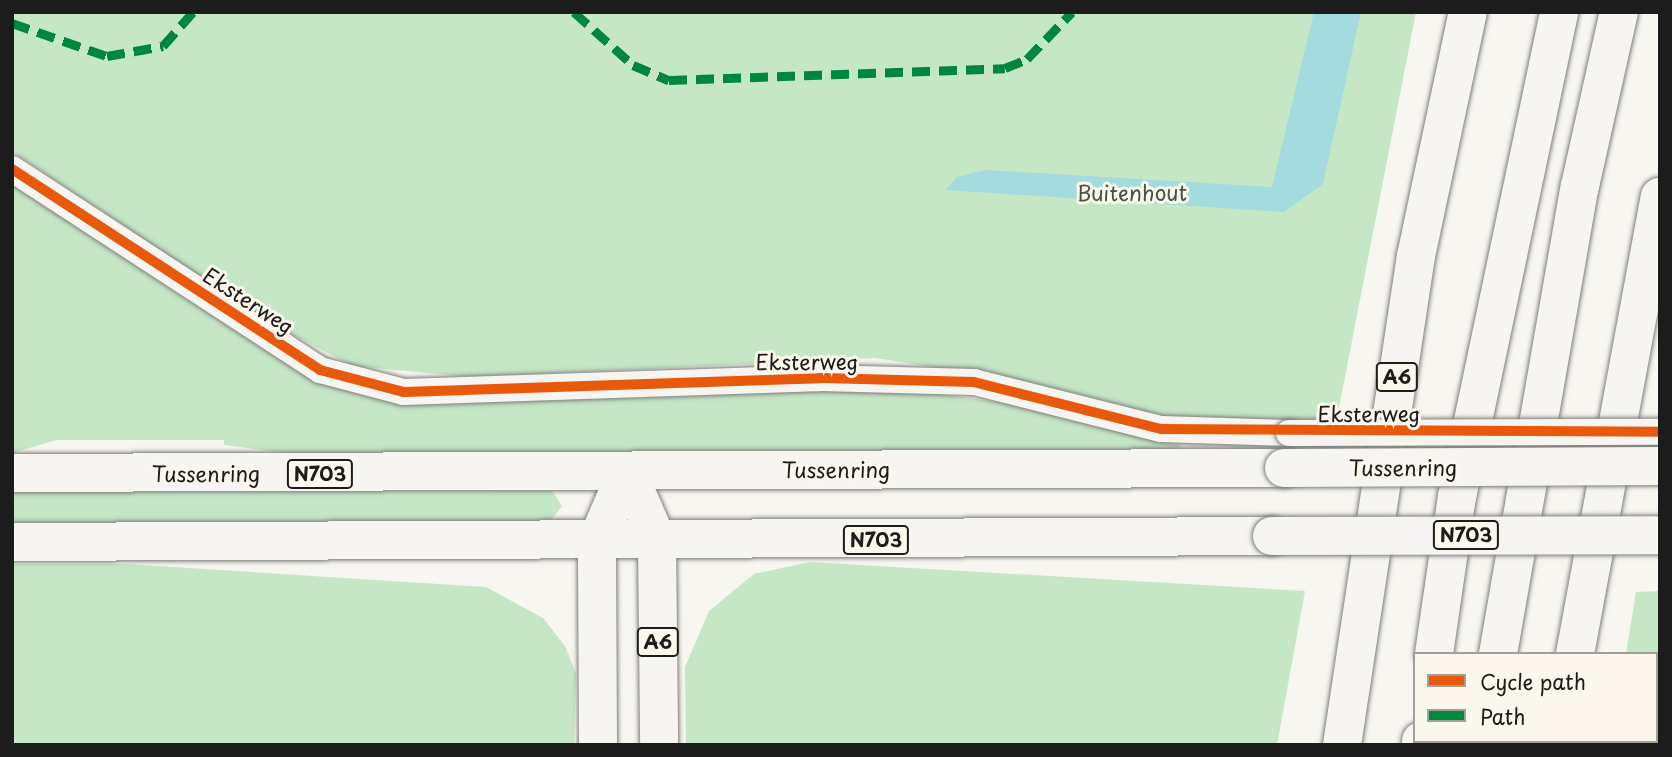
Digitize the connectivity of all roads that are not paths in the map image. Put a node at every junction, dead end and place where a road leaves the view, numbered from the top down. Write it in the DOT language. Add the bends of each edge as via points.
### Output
graph roads {
  1 [pos="1468,12"];
  2 [pos="1559,12"];
  3 [pos="1619,12"];
  4 [pos="12,169"];
  5 [pos="1660,197"];
  6 [pos="1660,432"];
  7 [pos="1286,450"];
  8 [pos="1660,466"];
  9 [pos="627,471"];
  10 [pos="12,473"];
  11 [pos="1660,534"];
  12 [pos="657,540"];
  13 [pos="597,541"];
  14 [pos="12,542"];
  15 [pos="1434,652"];
  16 [pos="1498,652"];
  17 [pos="1575,652"];
  18 [pos="598,745"];
  19 [pos="659,745"];
  20 [pos="1342,745"];
  1 -- 20 [label="highway, A6" via="1416,256"];
  2 -- 15 [label="highway" via="1457,497"];
  3 -- 16 [label="highway" via="1580,186"];
  4 -- 7 [label="street, Eksterweg" via="320,370 404,392 820,378 974,382 1161,429"];
  5 -- 17 [label="highway"];
  6 -- 7 [label="street, Eksterweg, bridge"];
  7 -- 8 [label="highway, Tussenring / N703, bridge"];
  7 -- 9 [label="highway, Tussenring / N703"];
  9 -- 10 [label="highway, Tussenring / N703"];
  9 -- 12 [label="highway, A6"];
  9 -- 13 [label="highway"];
  11 -- 12 [label="highway, N703, bridge"];
  12 -- 13 [label="highway, N703"];
  12 -- 19 [label="highway, A6"];
  13 -- 14 [label="highway, N703"];
  13 -- 18 [label="highway"];
}
